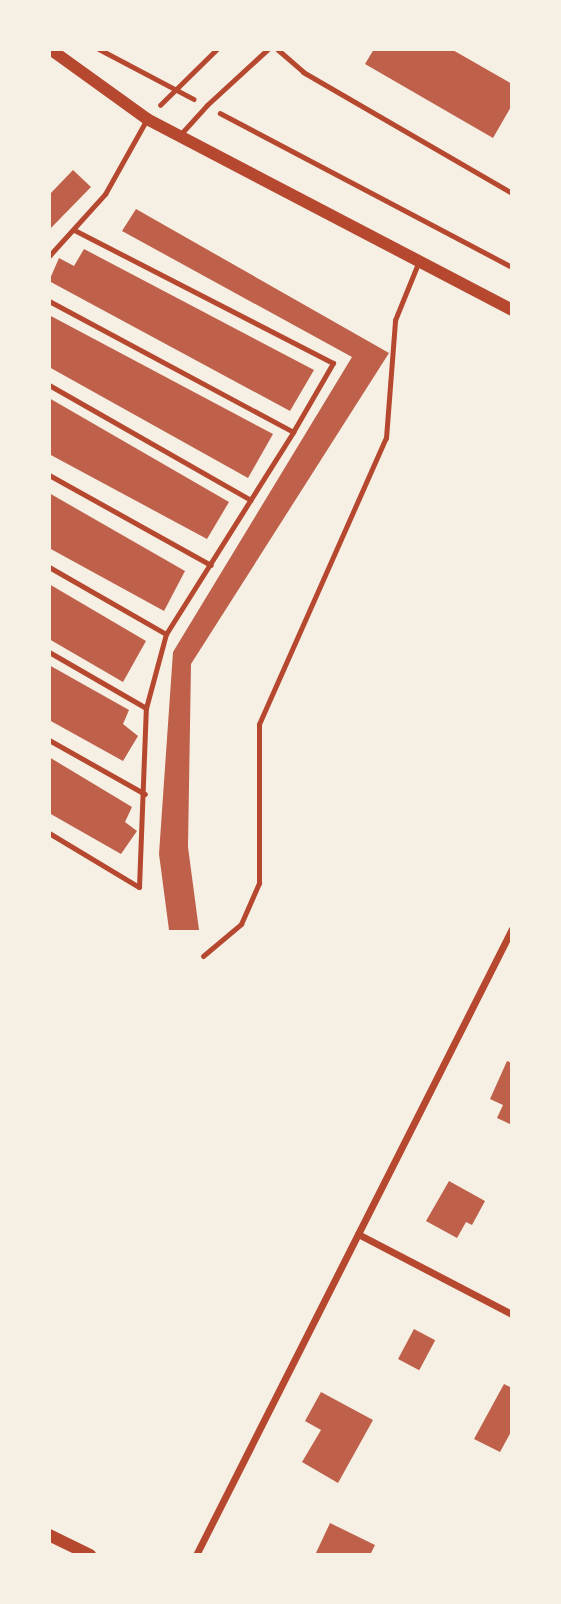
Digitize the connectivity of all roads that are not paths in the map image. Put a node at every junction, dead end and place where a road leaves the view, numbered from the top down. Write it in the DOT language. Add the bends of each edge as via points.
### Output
graph roads {
  1 [pos="50,49"];
  2 [pos="268,49"];
  3 [pos="277,49"];
  4 [pos="147,119"];
  5 [pos="179,136"];
  6 [pos="512,193"];
  7 [pos="74,230"];
  8 [pos="49,256"];
  9 [pos="419,261"];
  10 [pos="49,301"];
  11 [pos="512,310"];
  12 [pos="49,385"];
  13 [pos="293,432"];
  14 [pos="49,475"];
  15 [pos="251,500"];
  16 [pos="211,565"];
  17 [pos="49,567"];
  18 [pos="166,635"];
  19 [pos="49,652"];
  20 [pos="146,708"];
  21 [pos="49,740"];
  22 [pos="145,794"];
  23 [pos="49,834"];
  24 [pos="512,929"];
  25 [pos="203,956"];
  26 [pos="358,1234"];
  27 [pos="512,1314"];
  28 [pos="49,1535"];
  29 [pos="90,1555"];
  30 [pos="197,1555"];
  1 -- 4 [label="street"];
  2 -- 5 [label="lane"];
  3 -- 6 [label="lane" via="303,72"];
  4 -- 5 [label="street"];
  4 -- 7 [label="lane" via="105,194"];
  5 -- 9 [label="street"];
  7 -- 8 [label="lane"];
  7 -- 13 [label="lane" via="333,363"];
  9 -- 11 [label="street"];
  9 -- 25 [label="lane" via="395,320 386,438 259,724 258,883 241,924"];
  10 -- 13 [label="lane"];
  12 -- 15 [label="lane"];
  13 -- 15 [label="lane"];
  14 -- 16 [label="lane"];
  15 -- 16 [label="lane"];
  16 -- 18 [label="lane"];
  17 -- 18 [label="lane"];
  18 -- 20 [label="lane"];
  19 -- 20 [label="lane"];
  20 -- 22 [label="lane"];
  21 -- 22 [label="lane"];
  22 -- 23 [label="lane" via="139,887"];
  24 -- 26 [label="street"];
  26 -- 27 [label="street"];
  26 -- 30 [label="street"];
  28 -- 29 [label="street"];
}
